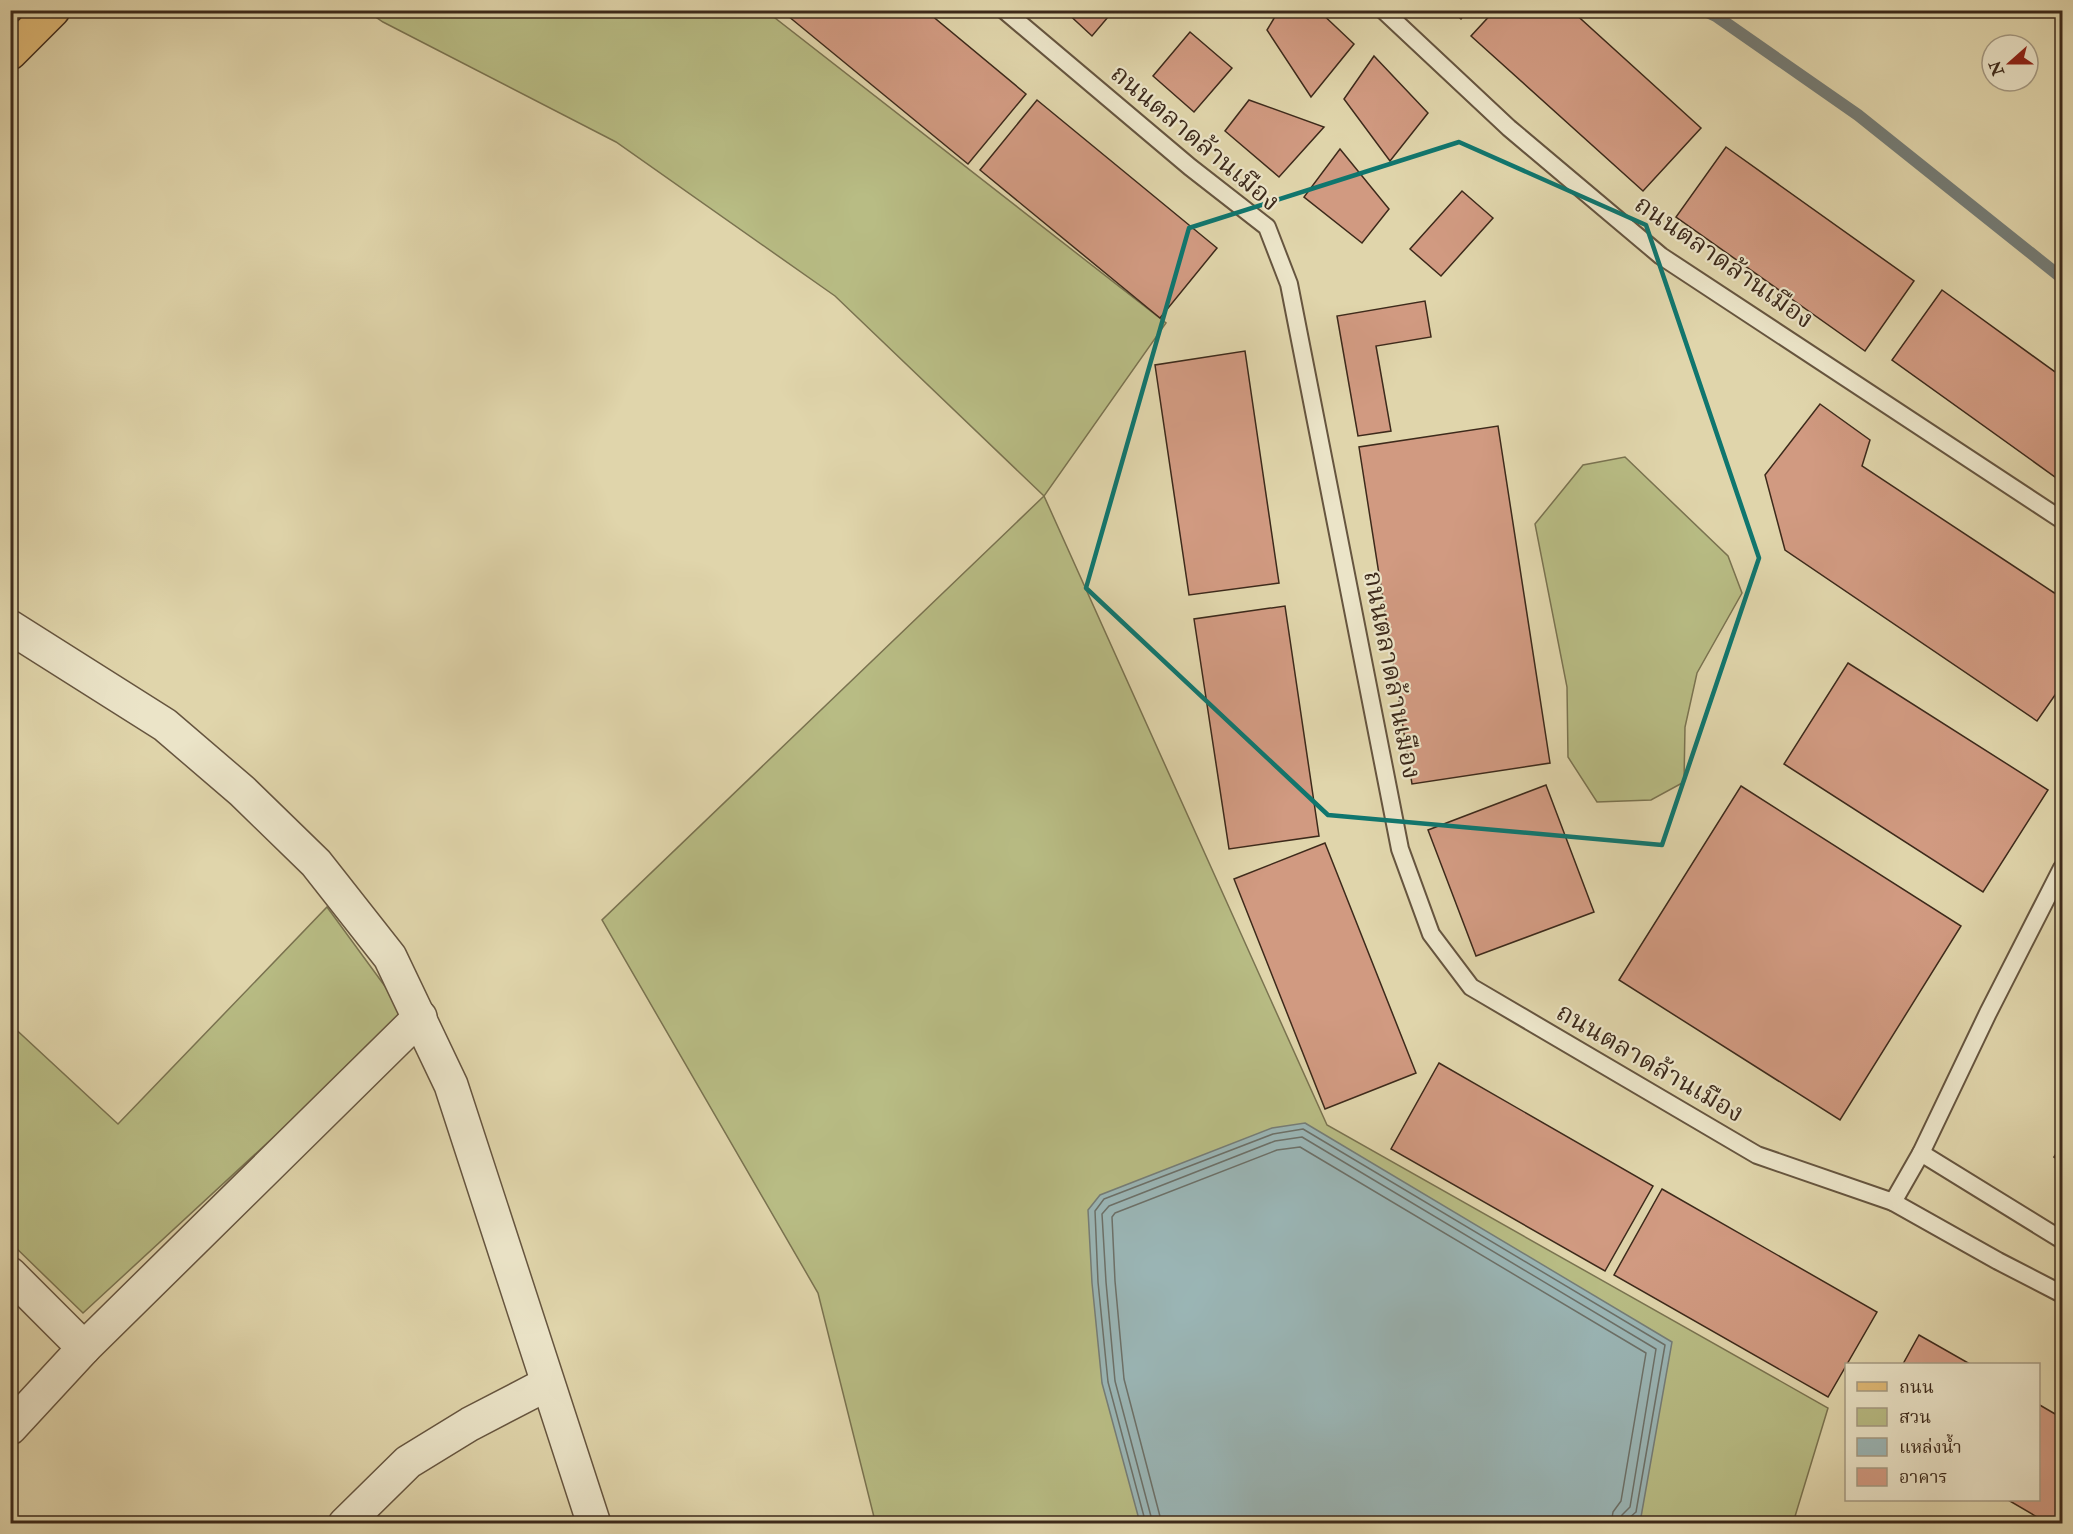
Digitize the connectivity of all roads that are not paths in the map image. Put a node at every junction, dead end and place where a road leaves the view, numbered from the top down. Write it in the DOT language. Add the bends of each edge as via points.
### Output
graph roads {
  1 [pos="53,10"];
  2 [pos="1004,10"];
  3 [pos="1383,10"];
  4 [pos="10,53"];
  5 [pos="2062,520"];
  6 [pos="10,627"];
  7 [pos="2062,868"];
  8 [pos="420,1017"];
  9 [pos="1921,1154"];
  10 [pos="1893,1202"];
  11 [pos="2062,1240"];
  12 [pos="10,1274"];
  13 [pos="2062,1294"];
  14 [pos="84,1348"];
  15 [pos="547,1384"];
  16 [pos="10,1428"];
  17 [pos="345,1524"];
  18 [pos="594,1524"];
  1 -- 4 [label="main road"];
  2 -- 10 [label="lane, ถนนตลาดล้านเมือง" via="1267,227 1289,284 1400,849 1431,934 1471,987 1757,1155"];
  3 -- 5 [label="lane, ถนนตลาดล้านเมือง" via="1509,128 1660,256"];
  6 -- 8 [label="street" via="165,725 242,791 316,863 390,957"];
  7 -- 9 [label="lane"];
  8 -- 14 [label="street"];
  8 -- 15 [label="street" via="452,1085"];
  9 -- 10 [label="lane"];
  9 -- 11 [label="lane"];
  10 -- 13 [label="lane, ถนนตลาดล้านเมือง"];
  12 -- 14 [label="street"];
  14 -- 16 [label="street"];
  15 -- 17 [label="street" via="408,1461"];
  15 -- 18 [label="street"];
}
